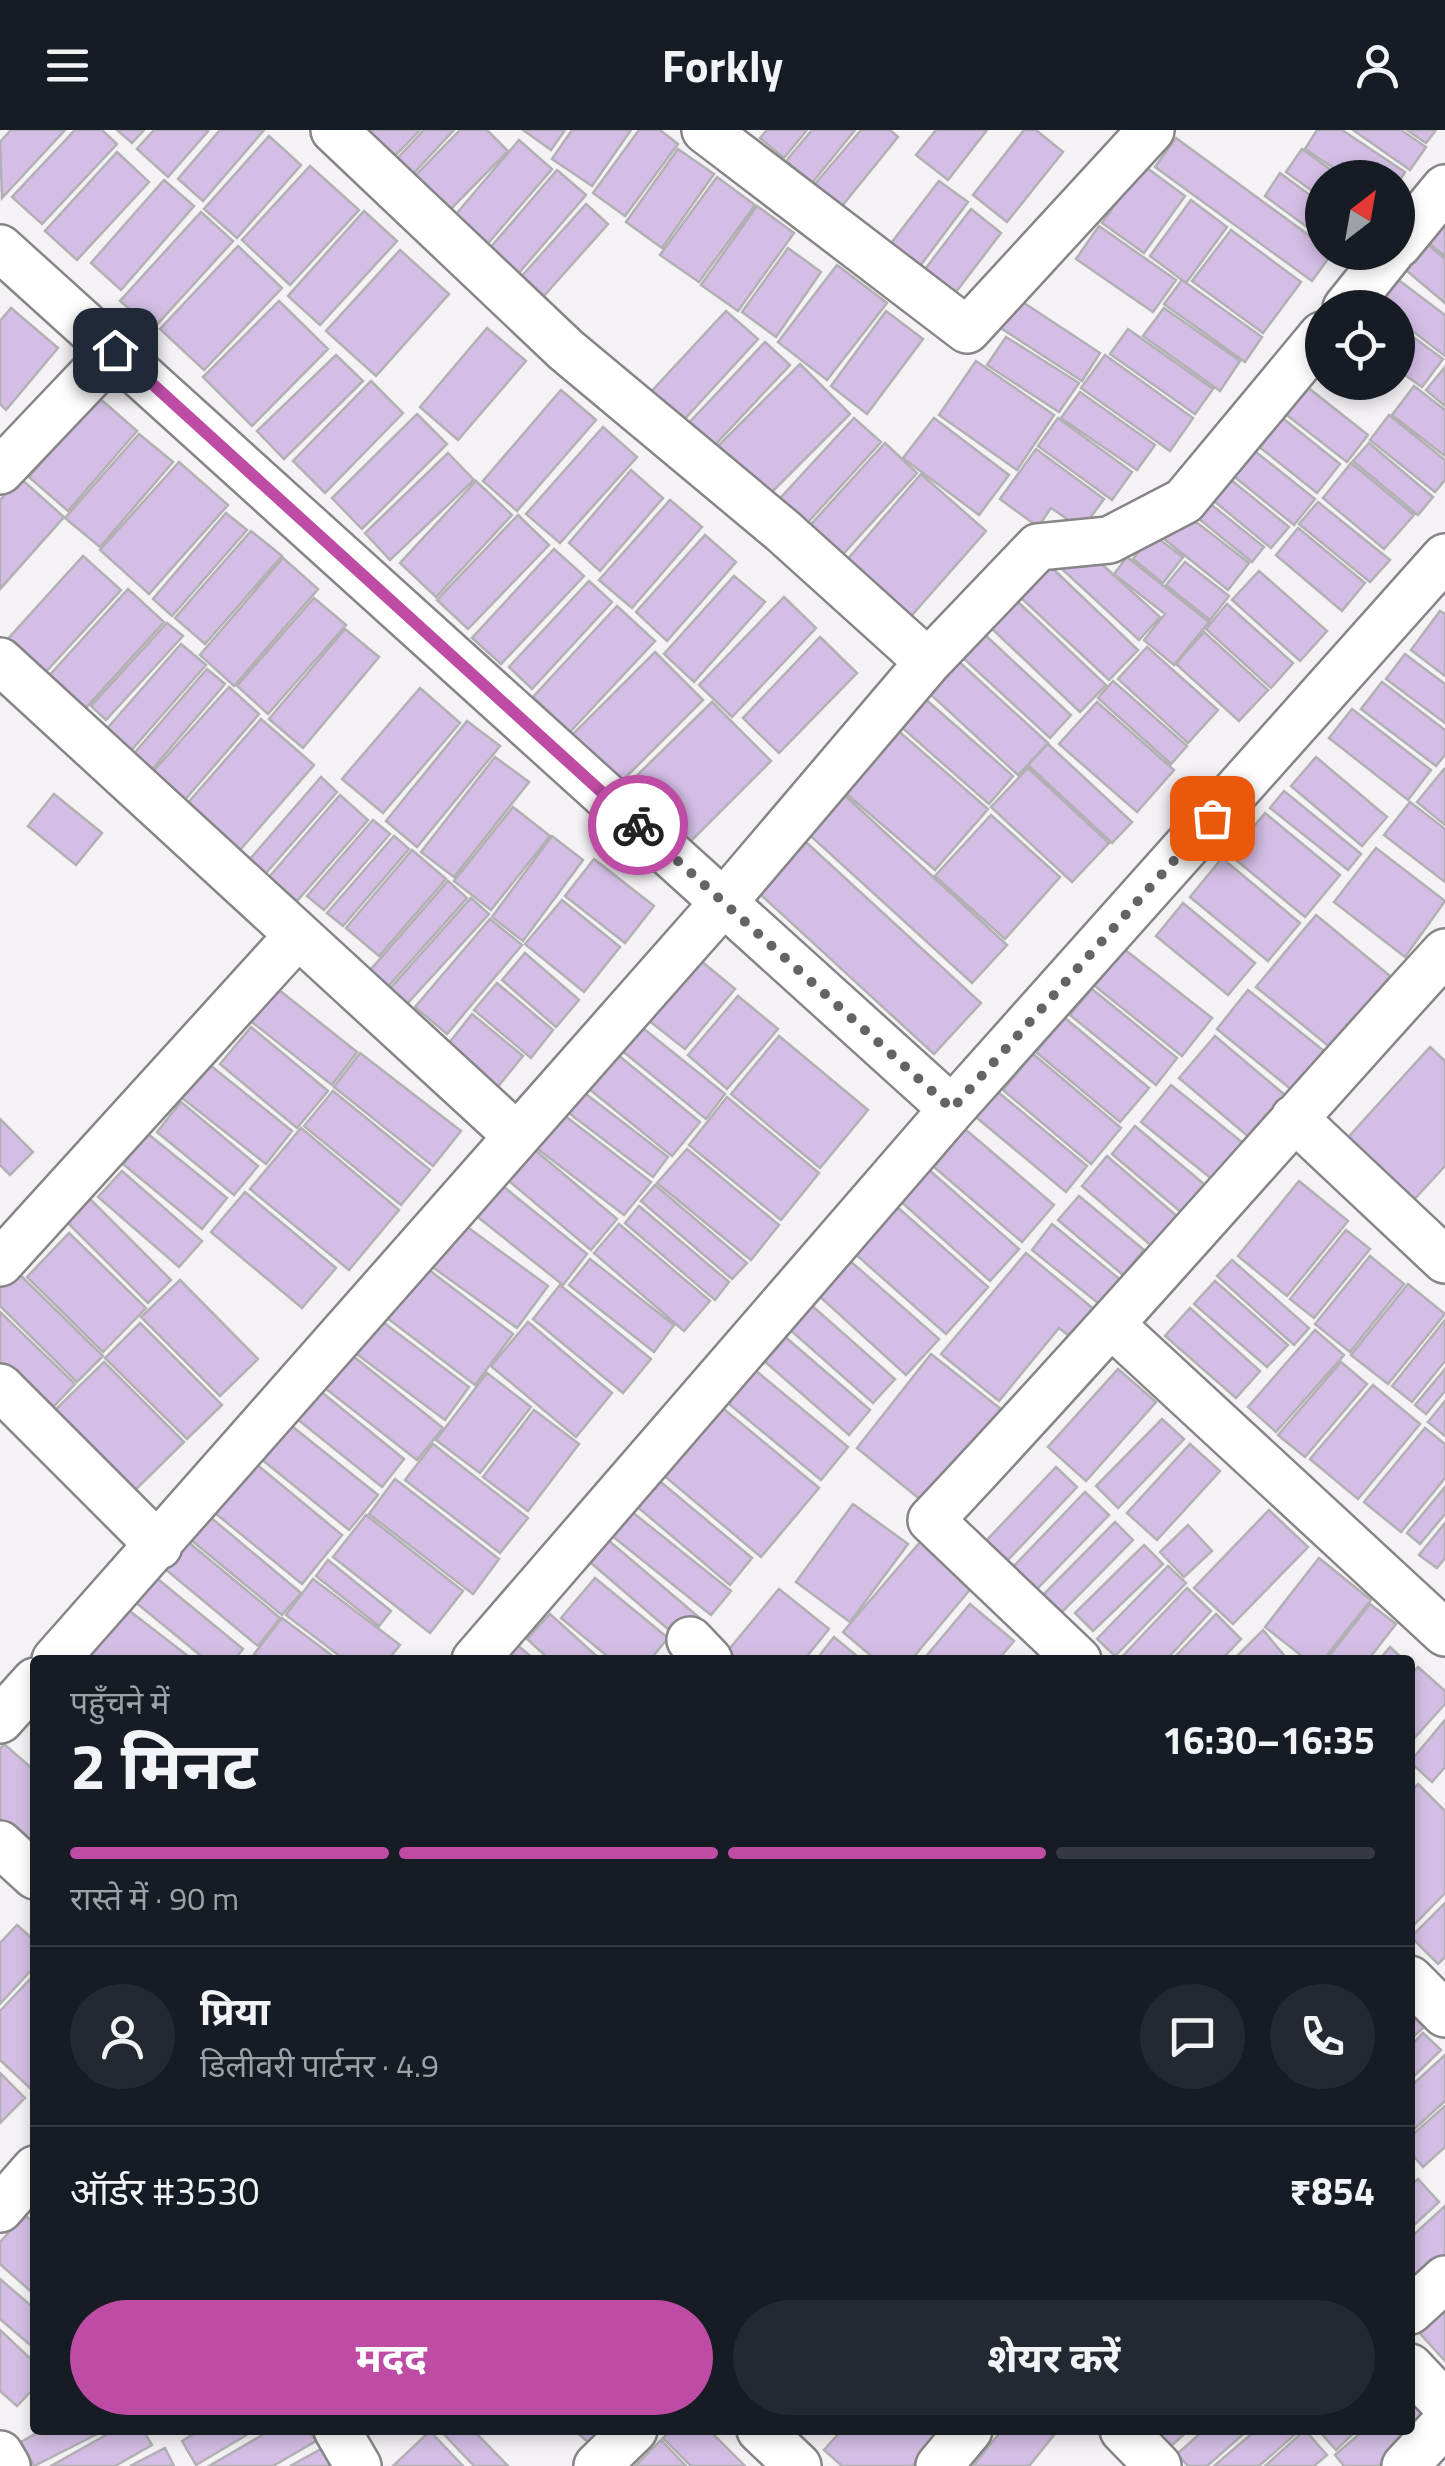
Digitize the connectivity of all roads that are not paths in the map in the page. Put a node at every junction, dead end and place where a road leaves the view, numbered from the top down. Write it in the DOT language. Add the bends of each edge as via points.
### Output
graph roads {
  1 [pos="334,130"];
  2 [pos="705,130"];
  3 [pos="1140,134"];
  4 [pos="1445,188"];
  5 [pos="1415,224"];
  6 [pos="0,248"];
  7 [pos="1377,270"];
  8 [pos="1361,290"];
  9 [pos="115,350"];
  10 [pos="1305,355"];
  11 [pos="0,471"];
  12 [pos="1445,557"];
  13 [pos="0,661"];
  14 [pos="928,662"];
  15 [pos="723,903"];
  16 [pos="298,935"];
  17 [pos="1445,952"];
  18 [pos="952,1109"];
  19 [pos="1294,1118"];
  20 [pos="517,1136"];
  21 [pos="1445,1260"];
  22 [pos="0,1264"];
  23 [pos="1114,1327"];
  24 [pos="0,1387"];
  25 [pos="158,1546"];
  26 [pos="1445,1632"];
  27 [pos="59,1655"];
  28 [pos="479,1655"];
  29 [pos="1073,1655"];
  30 [pos="30,1687"];
  31 [pos="0,1720"];
  32 [pos="0,1844"];
  33 [pos="30,1871"];
  34 [pos="1415,1984"];
  35 [pos="1445,2014"];
  36 [pos="30,2174"];
  37 [pos="0,2209"];
  38 [pos="1445,2279"];
  39 [pos="1415,2306"];
  40 [pos="1415,2372"];
  41 [pos="1445,2404"];
  42 [pos="1445,2423"];
  43 [pos="340,2435"];
  44 [pos="629,2435"];
  45 [pos="765,2435"];
  46 [pos="965,2435"];
  47 [pos="1128,2435"];
  48 [pos="0,2454"];
  49 [pos="7,2466"];
  50 [pos="358,2466"];
  51 [pos="597,2466"];
  52 [pos="798,2466"];
  53 [pos="939,2466"];
  54 [pos="1158,2466"];
  55 [pos="1405,2466"];
  1 -- 14 [label="street" via="566,350"];
  2 -- 3 [label="street" via="967,330"];
  4 -- 5 [label="street"];
  6 -- 9 [label="street"];
  7 -- 8 [label="street"];
  9 -- 11 [label="street"];
  9 -- 15 [label="street"];
  10 -- 14 [label="street" via="1184,501 1109,540 1038,547"];
  12 -- 18 [label="street"];
  13 -- 16 [label="street"];
  14 -- 15 [label="street"];
  15 -- 18 [label="street"];
  15 -- 20 [label="street"];
  16 -- 20 [label="street"];
  16 -- 22 [label="street"];
  17 -- 19 [label="street"];
  18 -- 28 [label="street"];
  19 -- 21 [label="street"];
  19 -- 23 [label="street"];
  20 -- 25 [label="street"];
  23 -- 26 [label="street"];
  23 -- 29 [label="street" via="931,1520"];
  24 -- 25 [label="street"];
  25 -- 27 [label="street"];
  30 -- 31 [label="street"];
  32 -- 33 [label="street"];
  34 -- 35 [label="street"];
  36 -- 37 [label="street"];
  38 -- 39 [label="street"];
  40 -- 41 [label="street"];
  42 -- 55 [label="street"];
  43 -- 50 [label="street"];
  44 -- 51 [label="street"];
  45 -- 52 [label="street"];
  46 -- 53 [label="street"];
  47 -- 54 [label="street"];
  48 -- 49 [label="street"];
}
